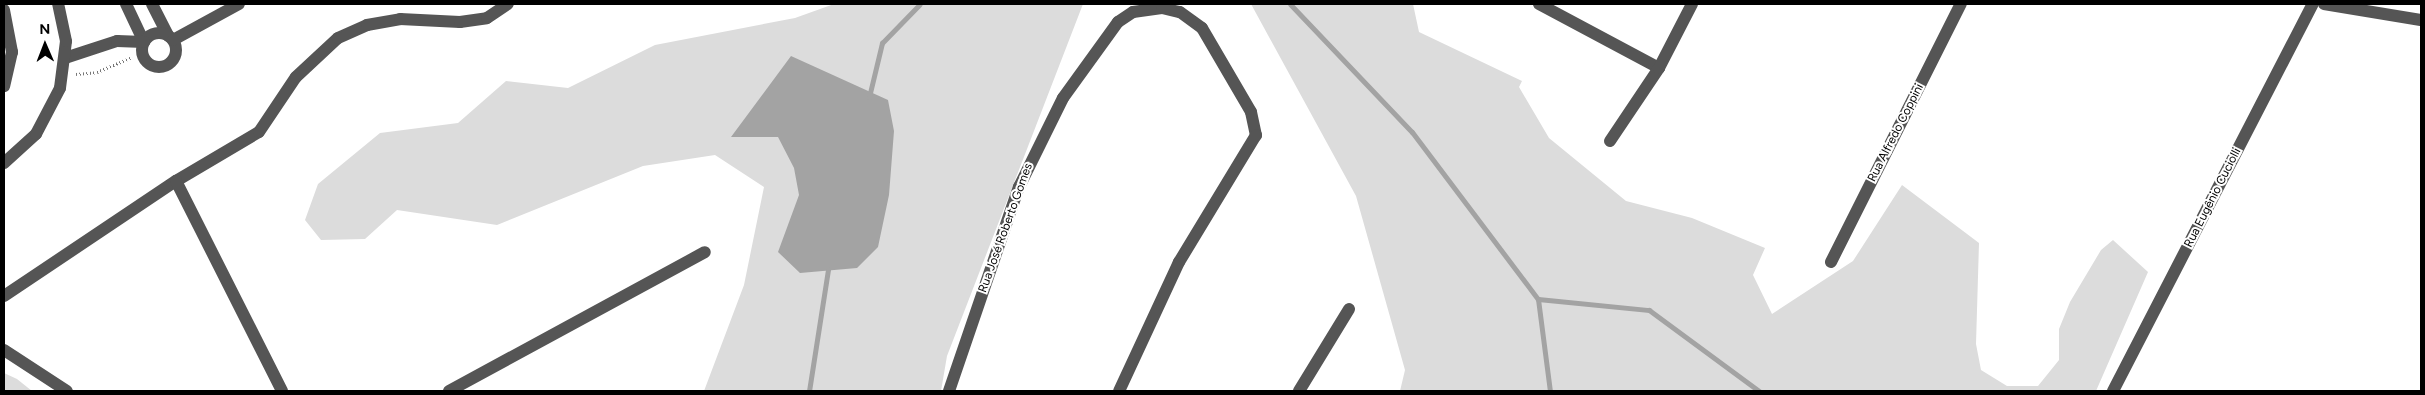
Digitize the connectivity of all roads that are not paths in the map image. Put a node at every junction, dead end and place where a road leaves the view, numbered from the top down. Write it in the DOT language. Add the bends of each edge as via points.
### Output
graph roads {
  1 [pos="58,4"];
  2 [pos="126,4"];
  3 [pos="152,4"];
  4 [pos="239,4"];
  5 [pos="508,4"];
  6 [pos="1539,4"];
  7 [pos="1692,4"];
  8 [pos="1960,4"];
  9 [pos="2312,4"];
  10 [pos="2324,4"];
  11 [pos="4,10"];
  12 [pos="2421,20"];
  13 [pos="170,38"];
  14 [pos="144,42"];
  15 [pos="66,58"];
  16 [pos="1659,68"];
  17 [pos="4,86"];
  18 [pos="1610,141"];
  19 [pos="4,163"];
  20 [pos="176,181"];
  21 [pos="705,252"];
  22 [pos="1832,262"];
  23 [pos="4,296"];
  24 [pos="1348,309"];
  25 [pos="4,350"];
  26 [pos="67,391"];
  27 [pos="282,391"];
  28 [pos="449,391"];
  29 [pos="949,391"];
  30 [pos="1119,391"];
  31 [pos="1299,391"];
  32 [pos="2113,391"];
  1 -- 15 [label="street"];
  2 -- 14 [label="street"];
  3 -- 13 [label="street"];
  4 -- 13 [label="street"];
  5 -- 20 [label="street" via="488,18 460,22 400,19 367,25 338,38 296,76 259,132"];
  6 -- 16 [label="street"];
  7 -- 16 [label="street"];
  8 -- 22 [label="street, Rua Alfredo Coppini"];
  9 -- 32 [label="street, Rua Eugênio Cuciolli"];
  10 -- 12 [label="street"];
  11 -- 17 [label="street" via="12,52"];
  13 -- 14 [label="street" via="155,34"];
  13 -- 14 [label="street" via="176,53 163,67 150,65 142,55"];
  14 -- 15 [label="street" via="117,41"];
  15 -- 19 [label="street" via="63,76 40,128"];
  16 -- 18 [label="street"];
  20 -- 23 [label="street"];
  20 -- 27 [label="street"];
  21 -- 28 [label="street"];
  24 -- 31 [label="street"];
  25 -- 26 [label="street"];
  29 -- 30 [label="street, Rua José Roberto Gomes" via="1019,187 1039,142 1099,43 1125,16 1140,9 1171,9 1202,28 1251,112 1256,135 1178,262"];
}
